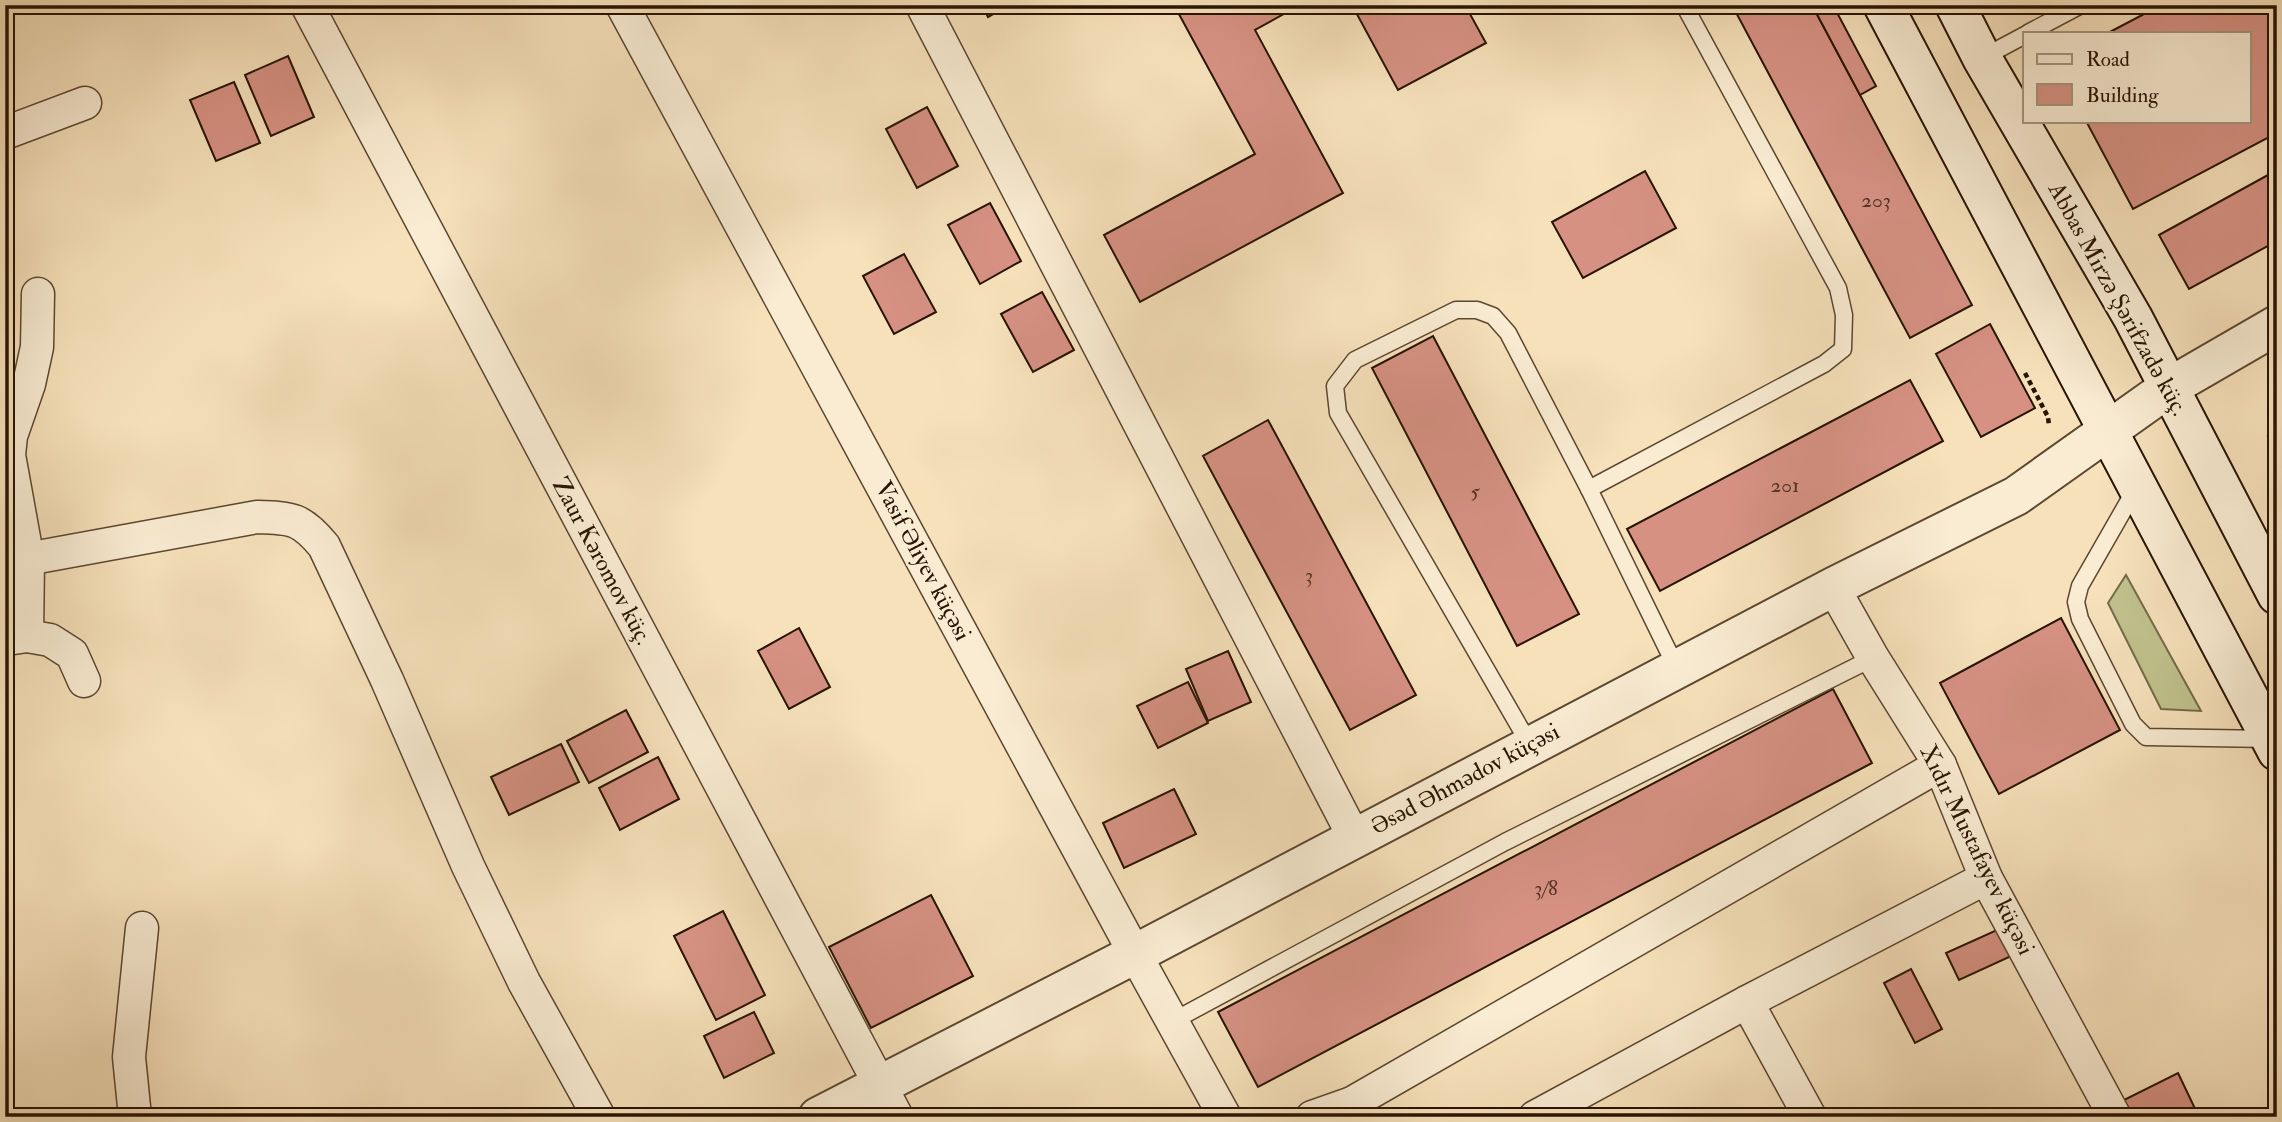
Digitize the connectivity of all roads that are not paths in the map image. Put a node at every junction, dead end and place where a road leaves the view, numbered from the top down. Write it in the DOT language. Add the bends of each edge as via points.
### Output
graph roads {
  1 [pos="307,5"];
  2 [pos="622,5"];
  3 [pos="922,5"];
  4 [pos="1684,5"];
  5 [pos="1883,5"];
  6 [pos="1955,5"];
  7 [pos="2081,5"];
  8 [pos="2030,32"];
  9 [pos="2023,36"];
  10 [pos="1982,58"];
  11 [pos="85,103"];
  12 [pos="5,133"];
  13 [pos="38,294"];
  14 [pos="2277,325"];
  15 [pos="2168,388"];
  16 [pos="2106,431"];
  17 [pos="2136,488"];
  18 [pos="1589,489"];
  19 [pos="17,562"];
  20 [pos="1833,587"];
  21 [pos="2277,595"];
  22 [pos="16,638"];
  23 [pos="1873,658"];
  24 [pos="1677,669"];
  25 [pos="84,681"];
  26 [pos="1530,745"];
  27 [pos="2274,745"];
  28 [pos="1940,765"];
  29 [pos="1353,837"];
  30 [pos="1986,878"];
  31 [pos="142,928"];
  32 [pos="1135,954"];
  33 [pos="1748,1002"];
  34 [pos="1173,1021"];
  35 [pos="888,1101"];
  36 [pos="1356,1110"];
  37 [pos="135,1117"];
  38 [pos="599,1117"];
  39 [pos="818,1117"];
  40 [pos="1225,1117"];
  41 [pos="1312,1117"];
  42 [pos="1535,1117"];
  43 [pos="1810,1117"];
  44 [pos="2115,1117"];
  1 -- 35 [label="street, Zaur Kəromov küç."];
  2 -- 32 [label="street, Vasif Əliyev küçəsi"];
  3 -- 29 [label="street"];
  4 -- 18 [label="lane" via="1838,288 1844,315 1843,349 1824,364"];
  5 -- 16 [label="street"];
  6 -- 10 [label="street, Abbas Mirzə Şərifzadə küç."];
  7 -- 8 [label="lane"];
  9 -- 10 [label="lane"];
  10 -- 15 [label="street, Abbas Mirzə Şərifzadə küç." via="2133,318"];
  11 -- 12 [label="street"];
  13 -- 19 [label="street" via="37,347 9,455"];
  14 -- 15 [label="street, Əsəd Əhmədov küçəsi"];
  15 -- 16 [label="street, Əsəd Əhmədov küçəsi"];
  15 -- 21 [label="street, Abbas Mirzə Şərifzadə küç."];
  16 -- 17 [label="street"];
  16 -- 20 [label="street, Əsəd Əhmədov küçəsi" via="2016,496"];
  17 -- 27 [label="street"];
  17 -- 27 [label="lane" via="2080,586 2076,602 2080,619 2133,724 2146,737"];
  18 -- 24 [label="lane"];
  18 -- 26 [label="lane" via="1508,333 1493,316 1456,310 1355,360 1335,386 1338,413"];
  19 -- 22 [label="street"];
  19 -- 38 [label="street" via="257,517 286,518 309,528 324,546 524,982"];
  20 -- 23 [label="street, Xıdır Mustafayev küçəsi"];
  20 -- 24 [label="street, Əsəd Əhmədov küçəsi"];
  22 -- 25 [label="street" via="50,640 72,654"];
  23 -- 28 [label="street, Xıdır Mustafayev küçəsi"];
  23 -- 34 [label="lane" via="1505,842"];
  24 -- 26 [label="street, Əsəd Əhmədov küçəsi"];
  26 -- 29 [label="street, Əsəd Əhmədov küçəsi"];
  28 -- 30 [label="street, Xıdır Mustafayev küçəsi"];
  28 -- 36 [label="street"];
  29 -- 32 [label="street, Əsəd Əhmədov küçəsi"];
  30 -- 33 [label="street"];
  30 -- 44 [label="street, Xıdır Mustafayev küçəsi"];
  31 -- 37 [label="street" via="130,1057"];
  32 -- 34 [label="street, Vasif Əliyev küçəsi"];
  32 -- 35 [label="street, Əsəd Əhmədov küçəsi"];
  33 -- 42 [label="street"];
  33 -- 43 [label="street"];
  34 -- 40 [label="street, Vasif Əliyev küçəsi"];
  35 -- 39 [label="street, Əsəd Əhmədov küçəsi"];
  36 -- 41 [label="street"];
}
